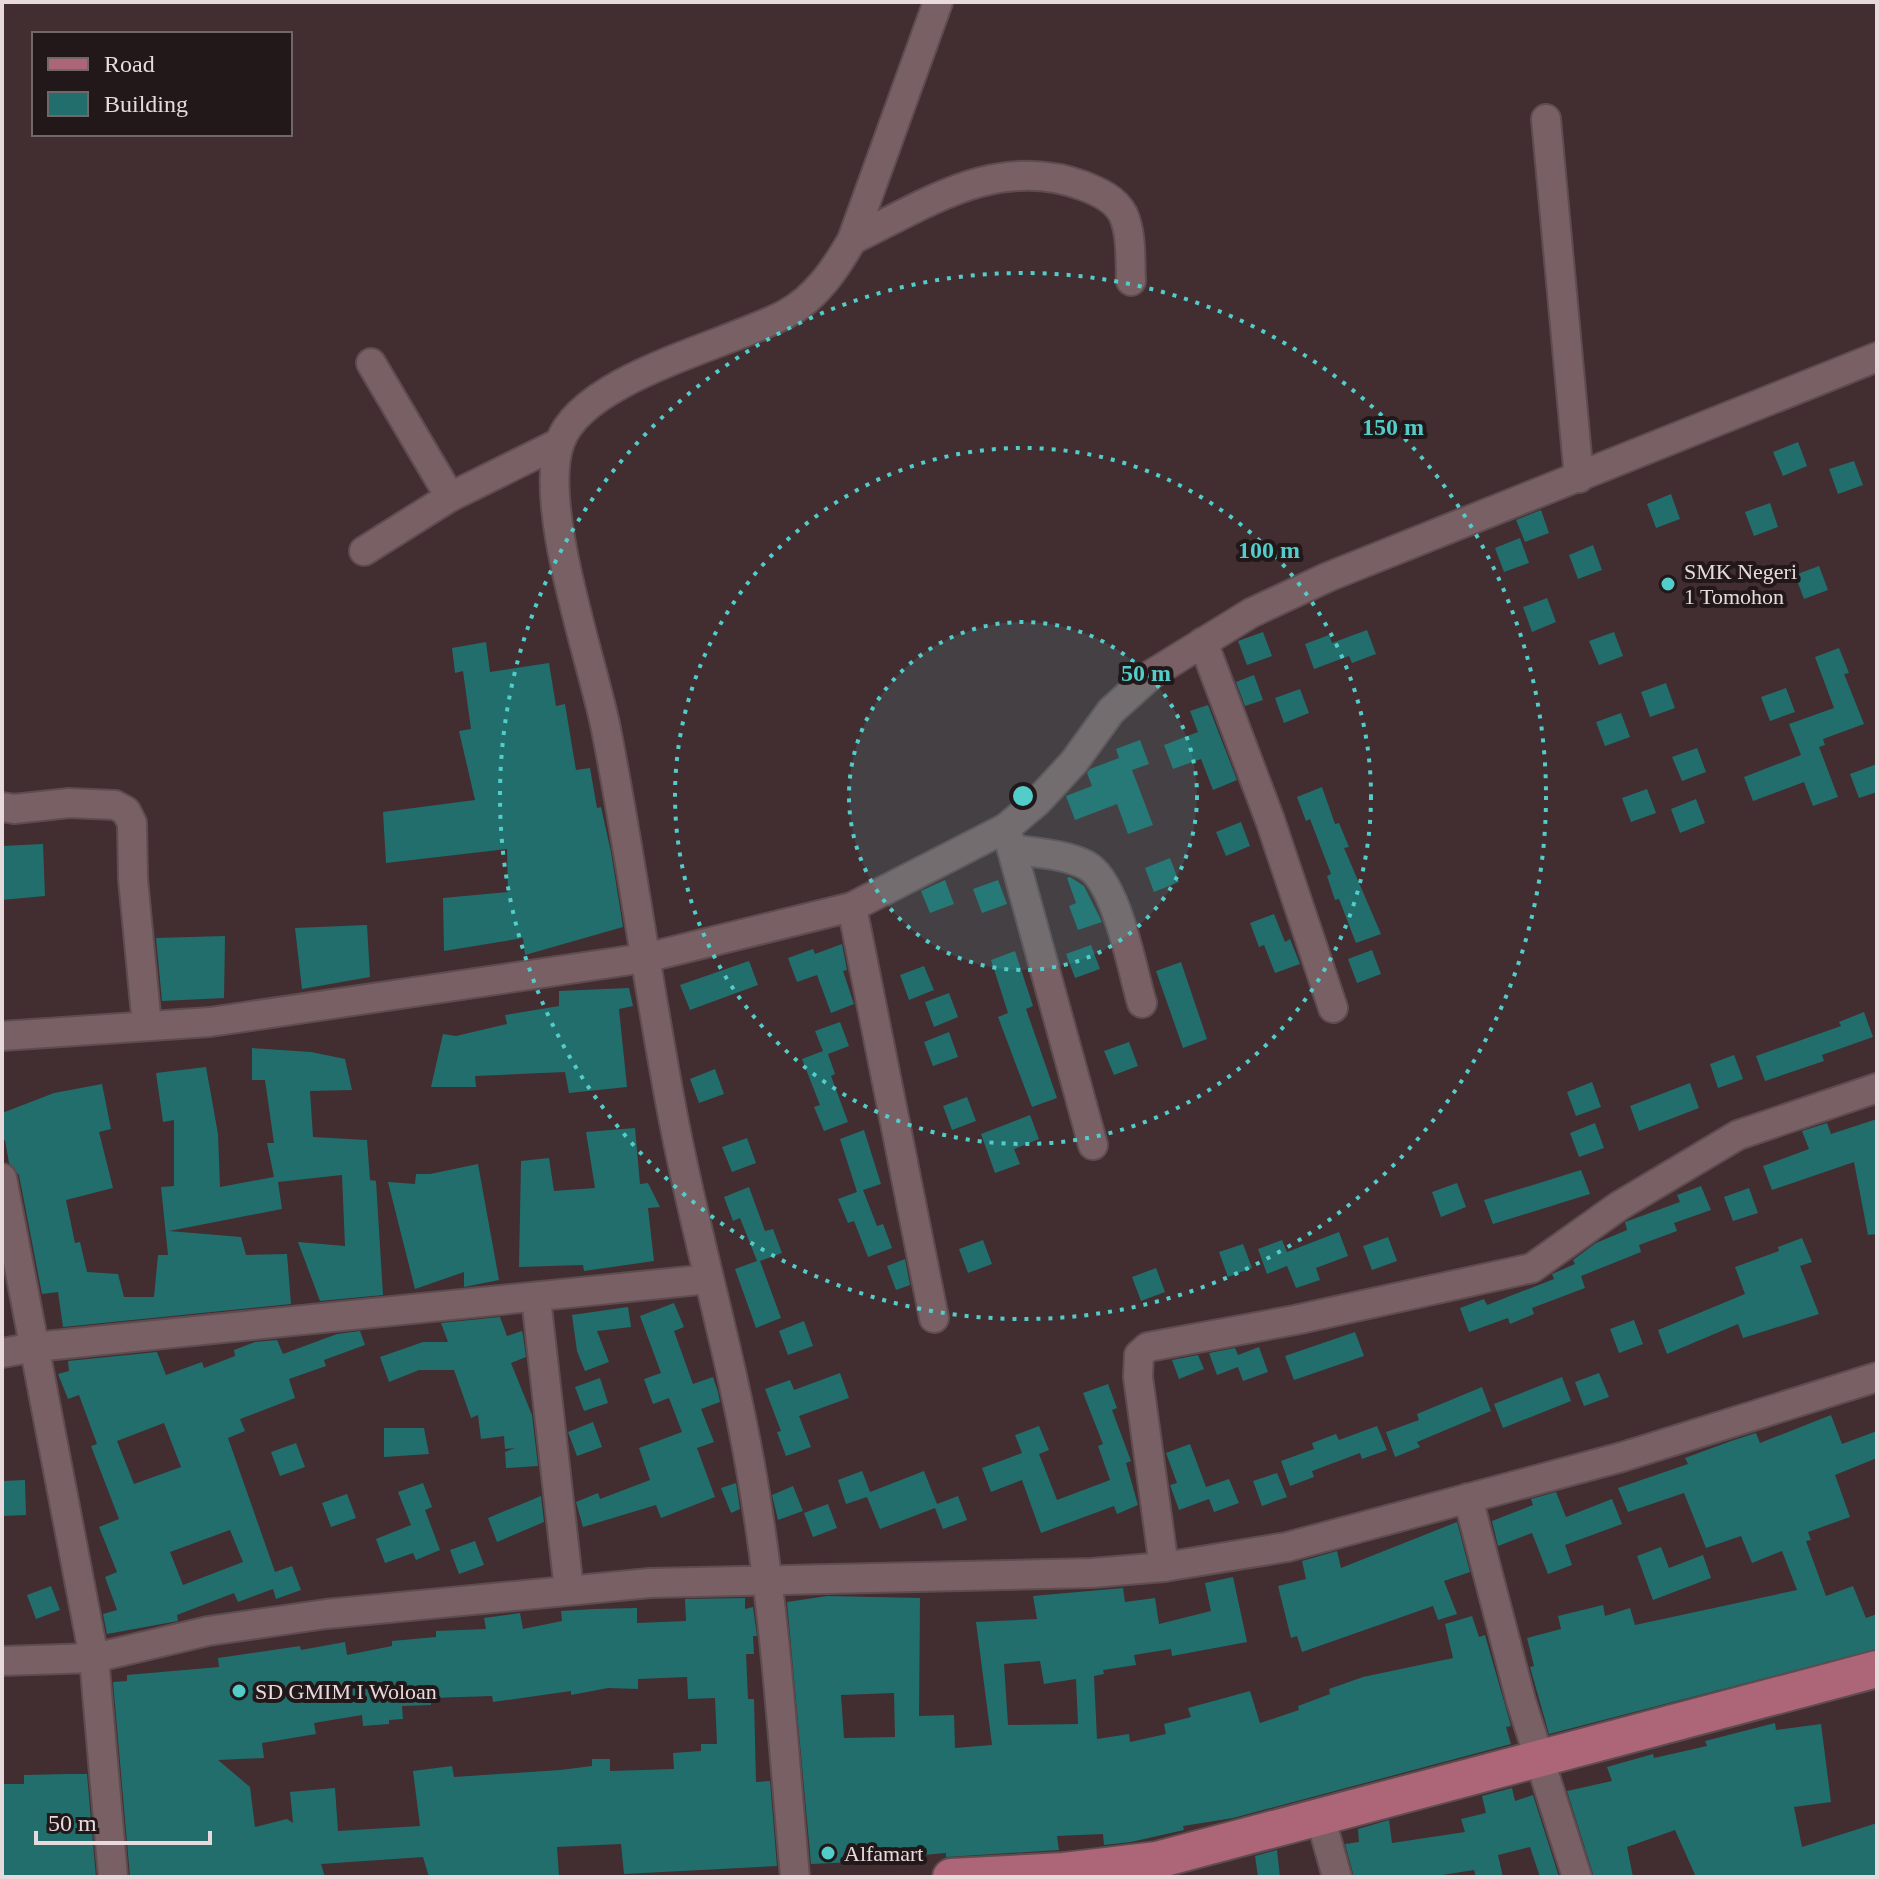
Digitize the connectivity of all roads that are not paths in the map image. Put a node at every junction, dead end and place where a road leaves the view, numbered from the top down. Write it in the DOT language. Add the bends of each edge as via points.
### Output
graph roads {
  1 [pos="938,2"];
  2 [pos="1546,119"];
  3 [pos="852,240"];
  4 [pos="1131,281"];
  5 [pos="1877,357"];
  6 [pos="371,363"];
  7 [pos="559,443"];
  8 [pos="1579,478"];
  9 [pos="450,497"];
  10 [pos="364,551"];
  11 [pos="1203,642"];
  12 [pos="2,807"];
  13 [pos="1009,838"];
  14 [pos="852,907"];
  15 [pos="645,958"];
  16 [pos="1142,1003"];
  17 [pos="1333,1008"];
  18 [pos="147,1026"];
  19 [pos="2,1036"];
  20 [pos="1877,1088"];
  21 [pos="1093,1145"];
  22 [pos="2,1178"];
  23 [pos="709,1279"];
  24 [pos="536,1298"];
  25 [pos="934,1318"];
  26 [pos="35,1347"];
  27 [pos="2,1353"];
  28 [pos="1877,1377"];
  29 [pos="1468,1498"];
  30 [pos="1164,1567"];
  31 [pos="767,1578"];
  32 [pos="569,1590"];
  33 [pos="94,1658"];
  34 [pos="2,1661"];
  35 [pos="1877,1669"];
  36 [pos="1539,1759"];
  37 [pos="1320,1816"];
  38 [pos="113,1877"];
  39 [pos="795,1877"];
  40 [pos="951,1877"];
  41 [pos="1337,1877"];
  42 [pos="1577,1877"];
  1 -- 3 [label="street"];
  2 -- 8 [label="street"];
  3 -- 4 [label="street" via="977,181 1031,175 1105,194 1122,213"];
  3 -- 7 [label="street" via="836,269 789,313 633,378 593,401 570,422"];
  5 -- 8 [label="street"];
  6 -- 9 [label="street"];
  7 -- 9 [label="street"];
  7 -- 15 [label="street" via="557,518 606,727"];
  8 -- 11 [label="street" via="1328,577"];
  9 -- 10 [label="street"];
  11 -- 13 [label="street" via="1152,674 1111,711"];
  11 -- 17 [label="street"];
  12 -- 18 [label="street" via="69,803 115,805 126,811 132,823"];
  13 -- 14 [label="street"];
  13 -- 16 [label="street" via="1089,866 1106,886"];
  13 -- 21 [label="street"];
  14 -- 15 [label="street"];
  14 -- 25 [label="street"];
  15 -- 18 [label="street" via="210,1022"];
  15 -- 23 [label="street" via="675,1129"];
  18 -- 19 [label="street"];
  20 -- 30 [label="street" via="1738,1135 1619,1206 1532,1268 1148,1347 1139,1355 1138,1377"];
  22 -- 26 [label="street"];
  23 -- 24 [label="street"];
  23 -- 31 [label="street" via="752,1473"];
  24 -- 26 [label="street"];
  24 -- 32 [label="street"];
  26 -- 27 [label="street"];
  26 -- 33 [label="street"];
  28 -- 29 [label="street" via="1622,1457"];
  29 -- 30 [label="street" via="1287,1547"];
  29 -- 36 [label="street"];
  30 -- 31 [label="street" via="1092,1573"];
  31 -- 32 [label="street"];
  31 -- 39 [label="street"];
  32 -- 33 [label="street" via="223,1629"];
  33 -- 34 [label="street"];
  33 -- 38 [label="street"];
  35 -- 36 [label="main road"];
  36 -- 37 [label="main road"];
  36 -- 42 [label="street"];
  37 -- 40 [label="main road" via="1157,1860"];
  37 -- 41 [label="street"];
}
